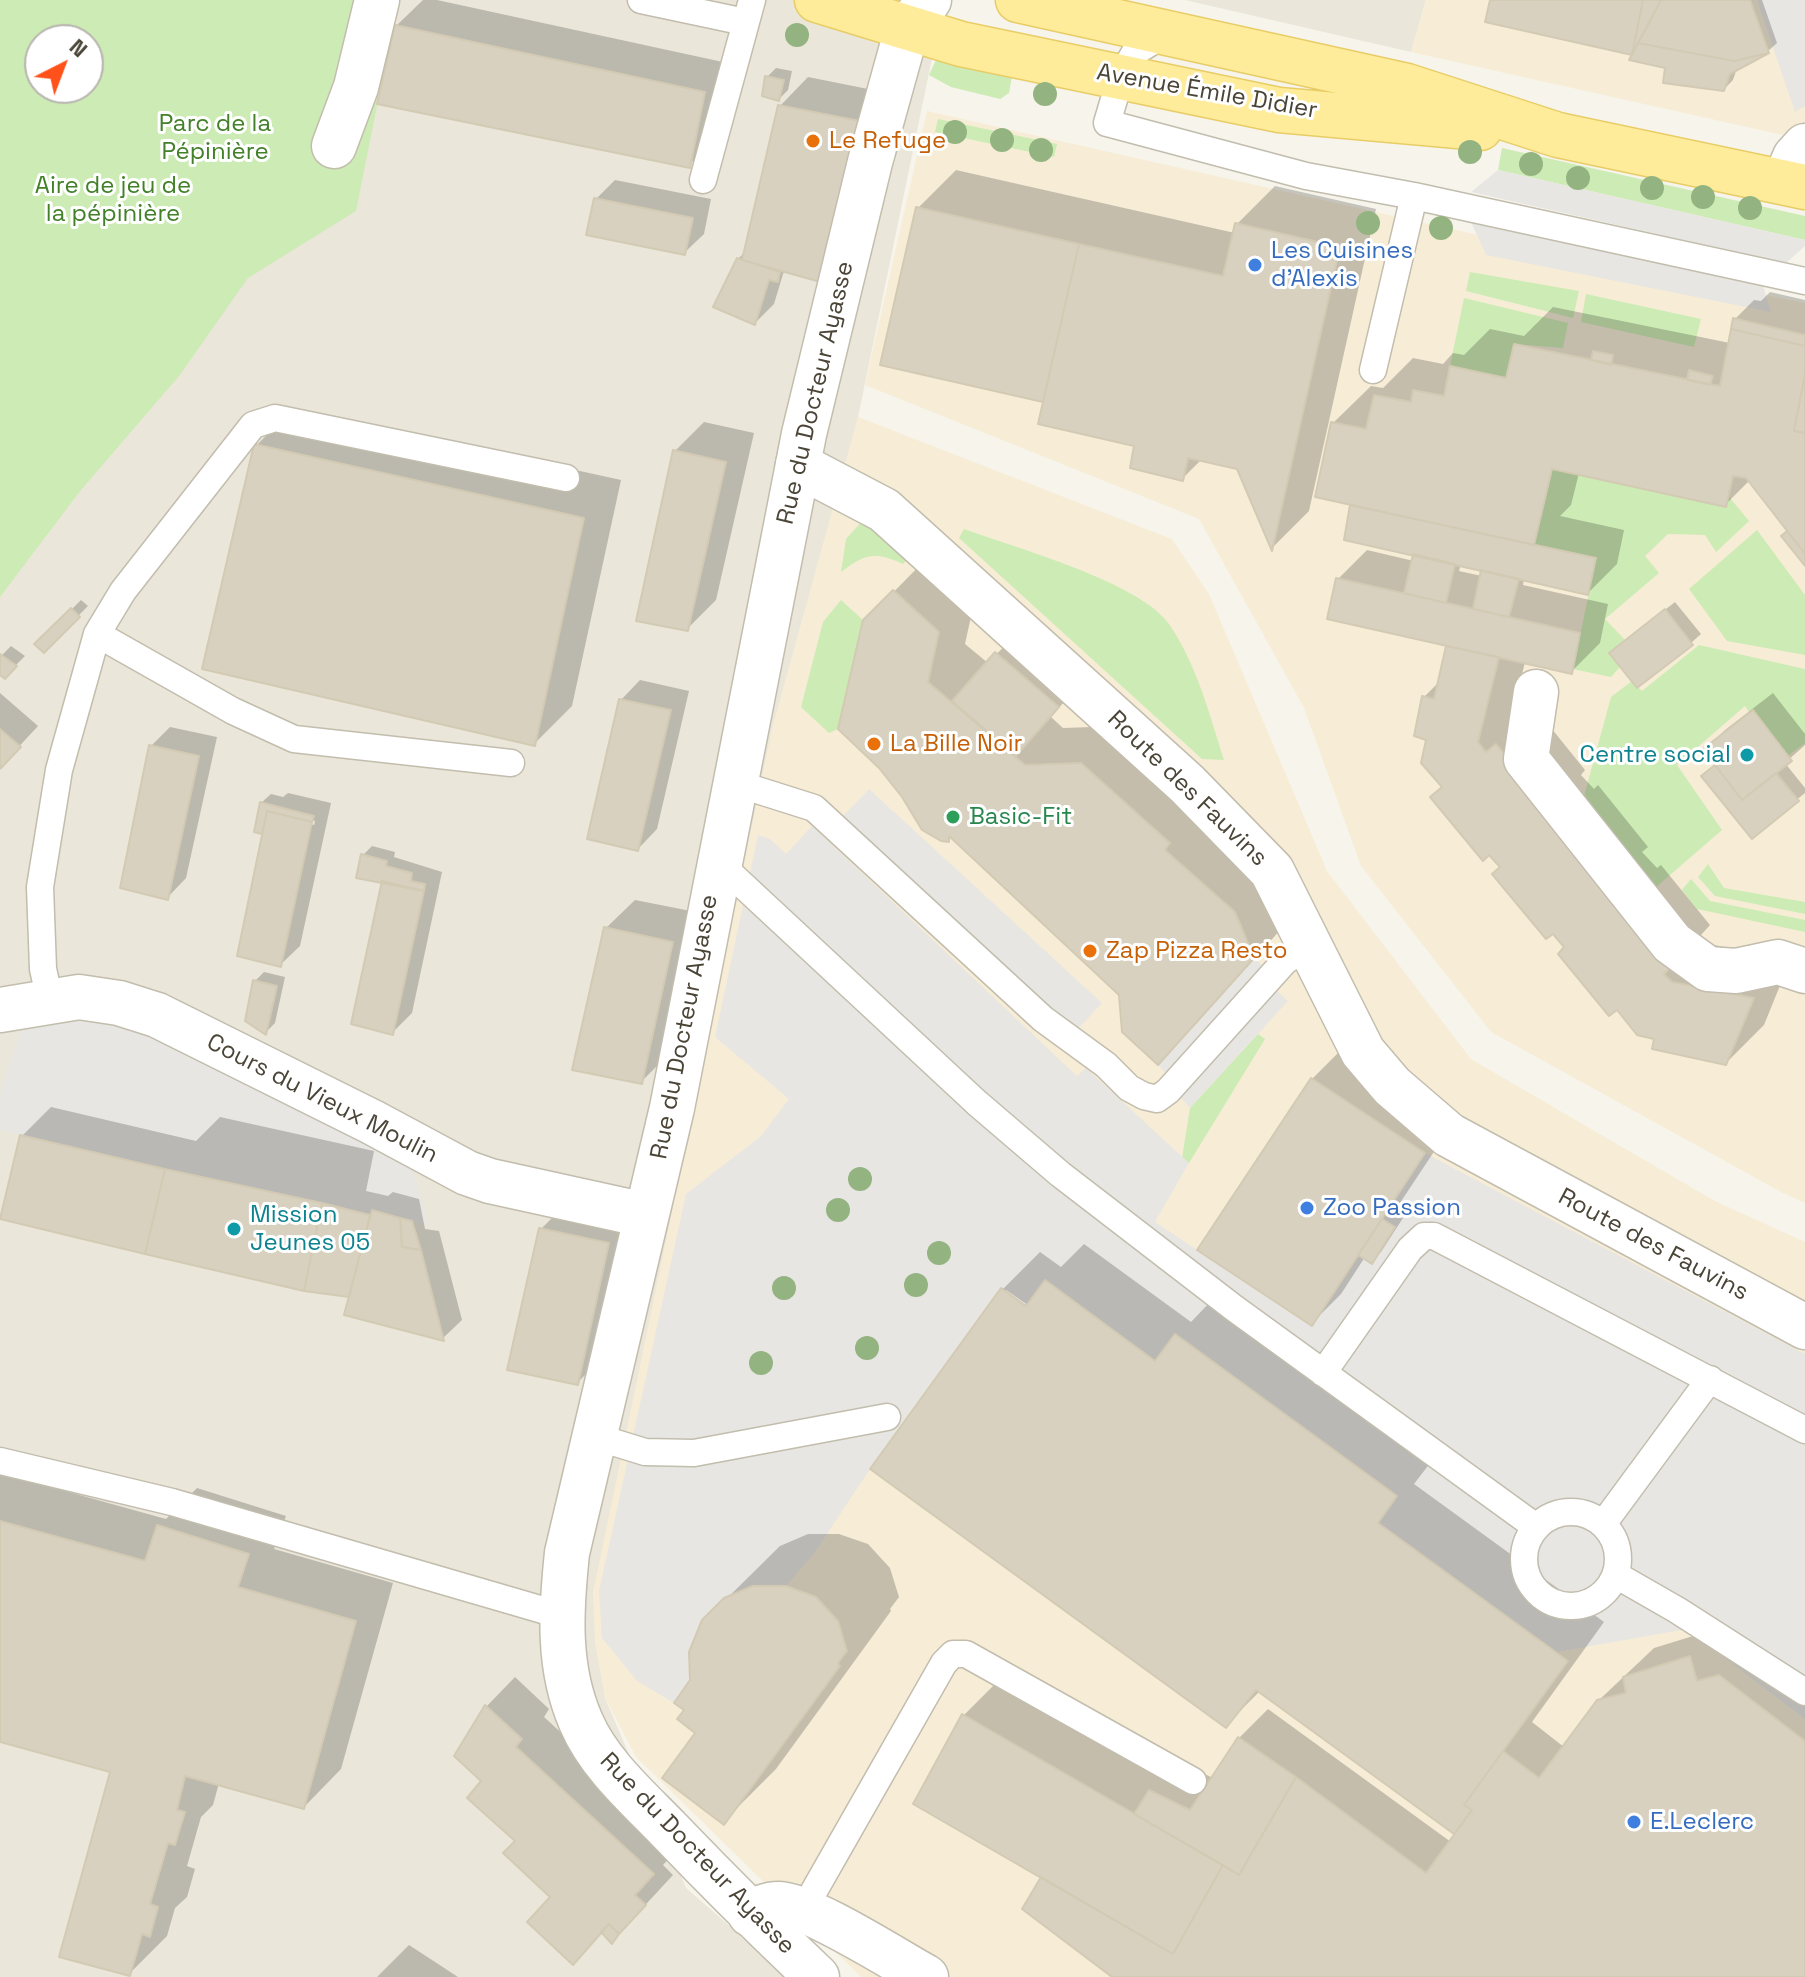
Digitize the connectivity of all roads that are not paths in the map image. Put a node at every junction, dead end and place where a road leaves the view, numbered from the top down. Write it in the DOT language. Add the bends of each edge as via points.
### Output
graph roads {
  1 [pos="377,0"];
  2 [pos="641,0"];
  3 [pos="817,0"];
  4 [pos="1018,0"];
  5 [pos="748,11"];
  6 [pos="918,15"];
  7 [pos="1168,32"];
  8 [pos="1121,76"];
  9 [pos="1558,135"];
  10 [pos="334,146"];
  11 [pos="1798,172"];
  12 [pos="703,180"];
  13 [pos="1414,196"];
  14 [pos="1805,281"];
  15 [pos="1373,370"];
  16 [pos="798,465"];
  17 [pos="566,478"];
  18 [pos="97,634"];
  19 [pos="1536,692"];
  20 [pos="511,763"];
  21 [pos="735,783"];
  22 [pos="719,863"];
  23 [pos="1310,945"];
  24 [pos="1805,971"];
  25 [pos="50,1000"];
  26 [pos="0,1010"];
  27 [pos="645,1215"];
  28 [pos="1805,1327"];
  29 [pos="1323,1373"];
  30 [pos="1710,1379"];
  31 [pos="887,1417"];
  32 [pos="1805,1430"];
  33 [pos="593,1436"];
  34 [pos="0,1461"];
  35 [pos="1603,1524"];
  36 [pos="1536,1527"];
  37 [pos="1616,1575"];
  38 [pos="560,1615"];
  39 [pos="1805,1692"];
  40 [pos="1193,1781"];
  41 [pos="805,1910"];
  42 [pos="750,1914"];
  43 [pos="817,1977"];
  44 [pos="926,1977"];
  1 -- 10 [label="street" via="356,87"];
  2 -- 5 [label="lane"];
  3 -- 6 [label="main road, Avenue Émile Didier"];
  4 -- 7 [label="main road, Avenue Émile Didier"];
  5 -- 12 [label="lane"];
  6 -- 8 [label="main road, Avenue Émile Didier" via="961,44"];
  6 -- 16 [label="street, Rue du Docteur Ayasse" via="870,162"];
  7 -- 8 [label="lane" via="1135,52"];
  7 -- 9 [label="main road, Avenue Émile Didier" via="1407,86"];
  8 -- 9 [label="main road, Avenue Émile Didier" via="1279,110"];
  8 -- 13 [label="lane" via="1107,123 1306,176"];
  9 -- 11 [label="main road, Avenue Émile Didier"];
  13 -- 14 [label="lane"];
  13 -- 15 [label="lane"];
  16 -- 21 [label="street, Rue du Docteur Ayasse"];
  16 -- 23 [label="street, Route des Fauvins" via="884,510 1187,784 1272,871"];
  17 -- 18 [label="lane" via="323,427 265,420 244,434 123,591"];
  18 -- 20 [label="lane" via="294,739"];
  18 -- 25 [label="lane" via="59,770 40,887 43,969"];
  19 -- 24 [label="street" via="1526,759 1672,943 1708,969 1736,971 1778,962"];
  21 -- 22 [label="street, Rue du Docteur Ayasse"];
  21 -- 23 [label="lane" via="814,808 1043,1019 1144,1096 1157,1099 1168,1091 1285,961"];
  22 -- 27 [label="street, Rue du Docteur Ayasse" via="672,1108"];
  22 -- 29 [label="lane" via="1060,1174"];
  23 -- 28 [label="street, Route des Fauvins" via="1363,1052 1392,1086 1449,1135"];
  25 -- 26 [label="street, Cours du Vieux Moulin"];
  25 -- 27 [label="street, Cours du Vieux Moulin" via="79,997 157,1015 467,1173"];
  27 -- 33 [label="street, Rue du Docteur Ayasse"];
  29 -- 30 [label="lane" via="1410,1249 1424,1236 1434,1236"];
  29 -- 36 [label="lane"];
  30 -- 32 [label="lane"];
  30 -- 35 [label="lane"];
  31 -- 33 [label="lane" via="694,1453 645,1452"];
  33 -- 38 [label="street, Rue du Docteur Ayasse" via="567,1553"];
  34 -- 38 [label="lane" via="172,1502"];
  35 -- 36 [label="lane" via="1576,1512 1561,1513"];
  35 -- 37 [label="lane" via="1617,1547"];
  36 -- 37 [label="lane" via="1524,1555 1526,1570 1531,1584 1554,1603 1584,1605 1609,1588"];
  37 -- 39 [label="lane"];
  38 -- 42 [label="street, Rue du Docteur Ayasse" via="572,1693 594,1746"];
  40 -- 41 [label="lane" via="966,1654 953,1654"];
  41 -- 42 [label="street" via="765,1905"];
  41 -- 44 [label="street"];
  42 -- 43 [label="street, Rue du Docteur Ayasse"];
}
